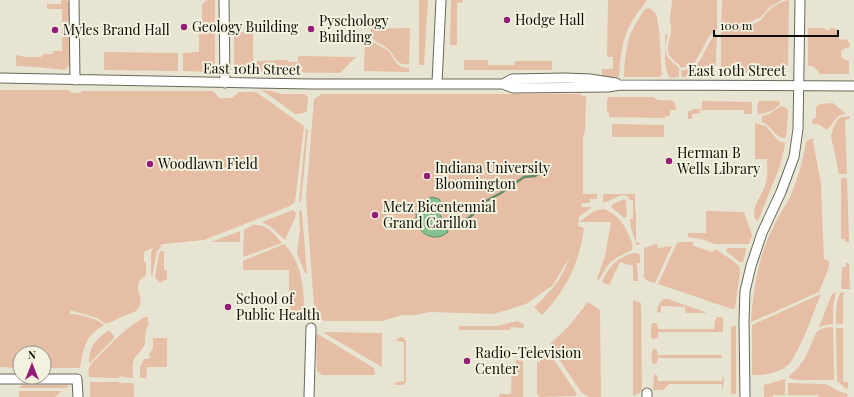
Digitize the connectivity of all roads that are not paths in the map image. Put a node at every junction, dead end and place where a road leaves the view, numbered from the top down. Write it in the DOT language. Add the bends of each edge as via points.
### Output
graph roads {
  1 [pos="74,0"];
  2 [pos="224,0"];
  3 [pos="441,0"];
  4 [pos="800,0"];
  5 [pos="0,78"];
  6 [pos="75,80"];
  7 [pos="225,83"];
  8 [pos="437,83"];
  9 [pos="799,86"];
  10 [pos="854,86"];
  11 [pos="311,328"];
  12 [pos="0,379"];
  13 [pos="78,397"];
  14 [pos="309,397"];
  15 [pos="745,397"];
  1 -- 6 [label="street"];
  2 -- 7 [label="street"];
  3 -- 8 [label="street"];
  4 -- 9 [label="street"];
  5 -- 6 [label="street, East 10th Street"];
  6 -- 7 [label="street, East 10th Street"];
  7 -- 8 [label="street, East 10th Street"];
  8 -- 9 [label="street, East 10th Street" via="503,84 513,88 608,87 620,84"];
  9 -- 10 [label="street, East 10th Street"];
  9 -- 15 [label="street" via="798,129 794,157 762,233 745,291"];
  11 -- 14 [label="street"];
  12 -- 13 [label="street" via="77,379"];
}
